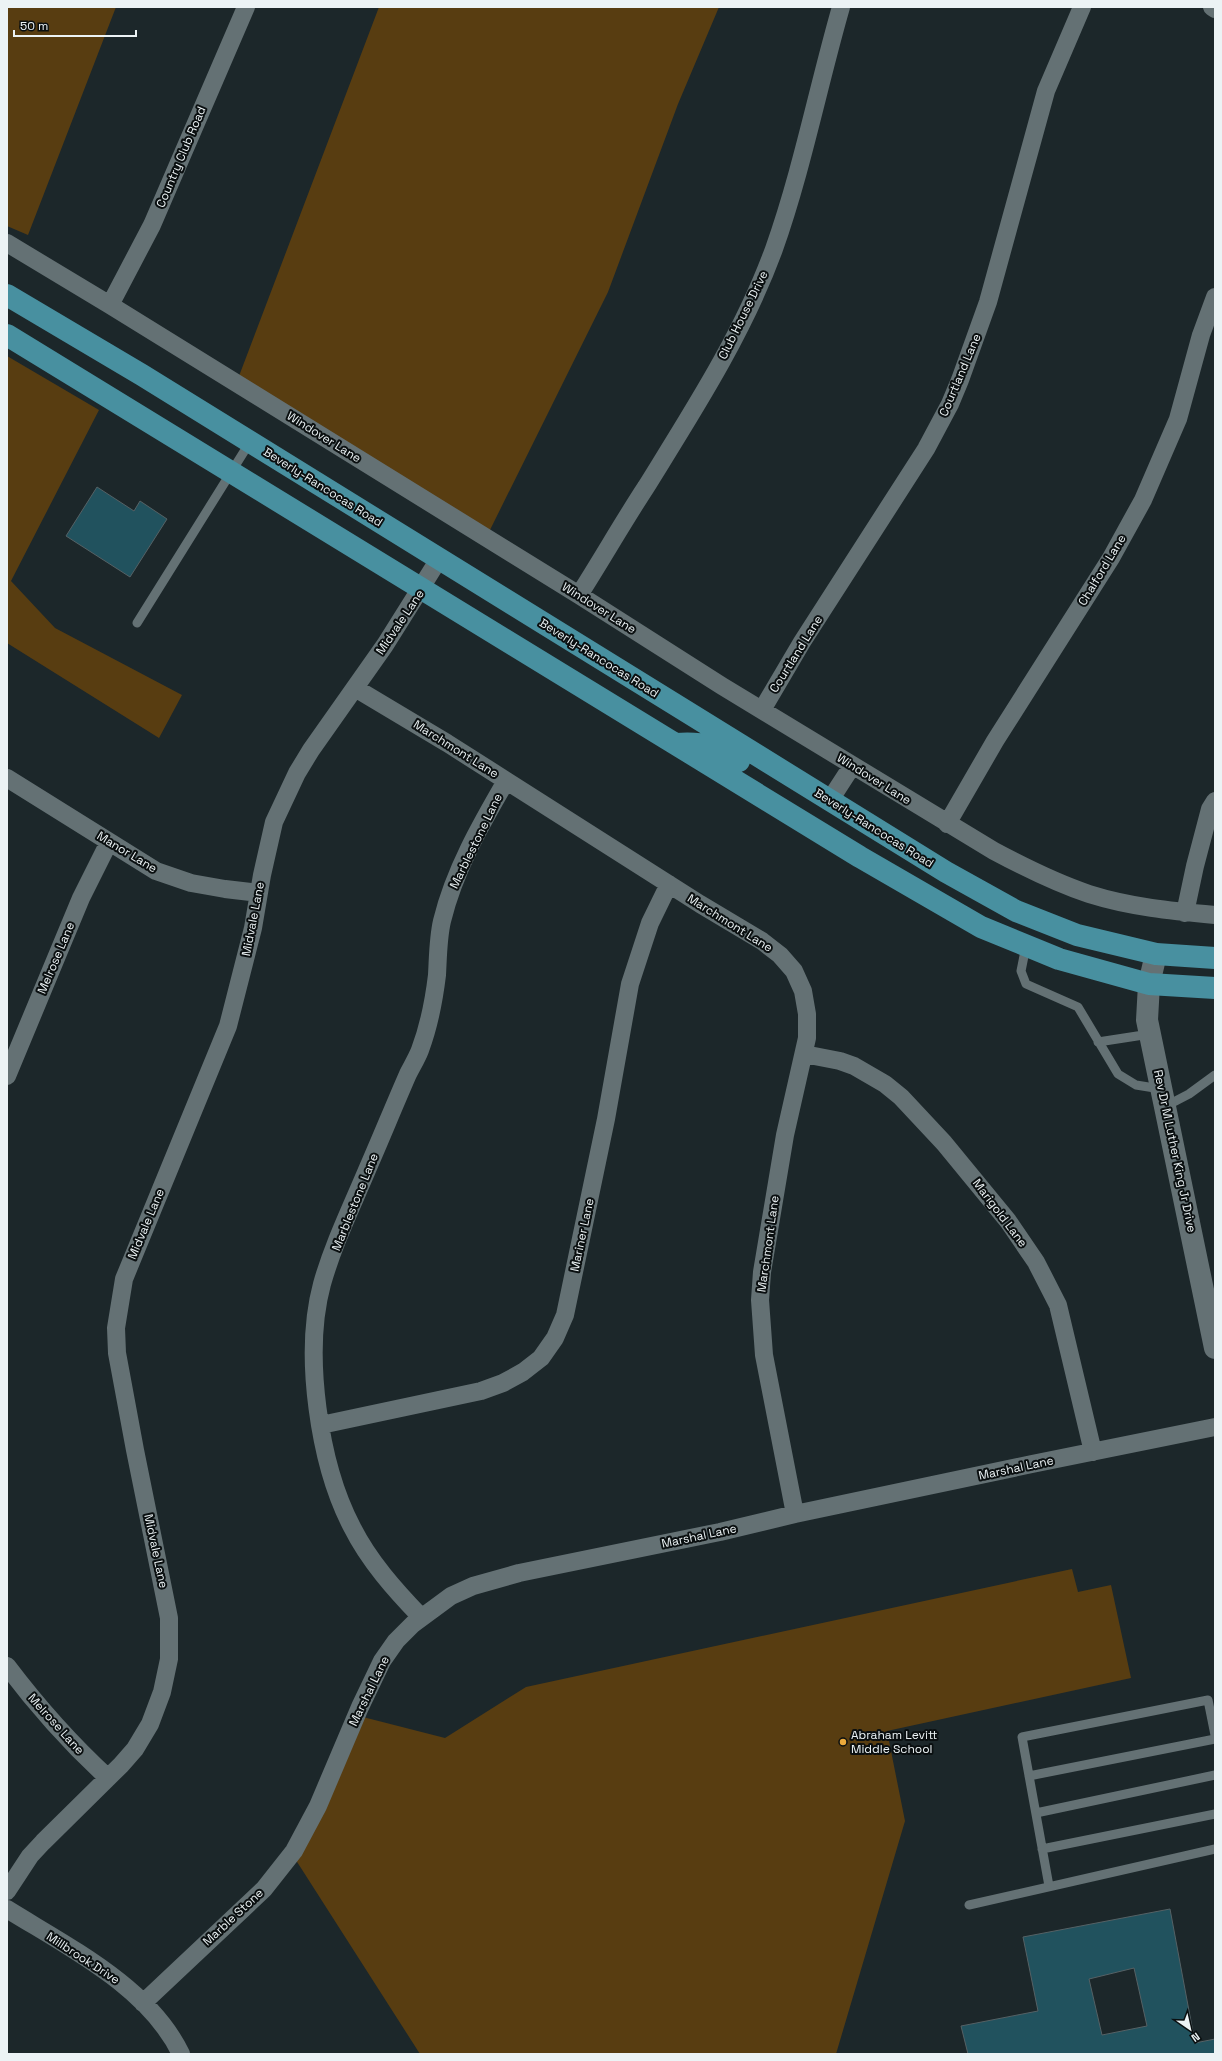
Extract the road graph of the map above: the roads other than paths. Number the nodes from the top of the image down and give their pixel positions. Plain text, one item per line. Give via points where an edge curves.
1 (246, 7) edge
2 (841, 7) edge
3 (1082, 7) edge
4 (1212, 7) edge
5 (1215, 9) edge
6 (7, 243) edge
7 (7, 295) edge
8 (1215, 297) edge
9 (110, 305) junction
10 (7, 335) edge
11 (250, 442) junction
12 (231, 472) junction
13 (439, 559) junction
14 (422, 589) junction
15 (579, 595) junction
16 (137, 623) dead end
17 (355, 688) junction
18 (762, 710) junction
19 (675, 744) junction
20 (852, 766) junction
21 (7, 778) edge
22 (506, 781) junction
23 (830, 800) junction
24 (1215, 800) edge
25 (947, 824) junction
26 (109, 842) junction
27 (669, 884) junction
28 (259, 893) junction
29 (1185, 913) junction
30 (1215, 916) edge
31 (1026, 946) junction
32 (1156, 954) junction
33 (1215, 958) edge
34 (1149, 984) junction
35 (1215, 988) edge
36 (1150, 1034) junction
37 (1098, 1042) junction
38 (804, 1054) junction
39 (1215, 1075) edge
40 (7, 1076) edge
41 (1164, 1097) junction
42 (1215, 1348) edge
43 (321, 1425) junction
44 (1215, 1427) edge
45 (1093, 1452) junction
46 (795, 1514) junction
47 (421, 1617) junction
48 (7, 1666) edge
49 (1215, 1735) edge
50 (1215, 1739) edge
51 (1029, 1776) junction
52 (1215, 1776) edge
53 (108, 1778) junction
54 (1036, 1813) junction
55 (1215, 1814) edge
56 (310, 1821) joint
57 (1042, 1849) junction
58 (1215, 1849) edge
59 (1049, 1886) junction
60 (7, 1891) edge
61 (968, 1905) dead end
62 (7, 1909) edge
63 (143, 2003) junction
64 (181, 2054) edge

1 - 9 street, Country Club Road via 152,225
2 - 15 street, Club House Drive via 792,193 763,275 710,383
3 - 18 street, Courtland Lane via 1046,91 988,302 960,380 926,448
4 - 5 street
6 - 9 street, Windover Lane
7 - 11 main road, Beverly-Rancocas Road
8 - 25 street, Chalford Lane via 1201,335 1178,419 1140,507 1111,558 995,741
9 - 15 street, Windover Lane
10 - 12 main road
11 - 12 lane
11 - 13 main road, Beverly-Rancocas Road
12 - 14 main road
12 - 16 lane
13 - 14 street, Midvale Lane
13 - 23 main road, Beverly-Rancocas Road
14 - 17 street, Midvale Lane
14 - 19 main road
15 - 18 street, Windover Lane
17 - 22 street, Marchmont Lane
17 - 28 street, Midvale Lane via 297,773 274,822
18 - 20 street, Windover Lane
19 - 23 main road via 698,742 718,748 795,795 812,801
19 - 31 main road via 967,919
20 - 23 street
20 - 25 street, Windover Lane
21 - 26 street, Manor Lane
22 - 27 street, Marchmont Lane
22 - 43 street, Marblestone Lane via 458,874 449,898 442,922 434,1000 420,1050 340,1230 322,1284 314,1338 316,1390
23 - 32 main road, Beverly-Rancocas Road via 946,872 1016,911 1077,935
24 - 29 street via 1210,808
25 - 29 street, Windover Lane via 1016,862 1089,894
26 - 28 street, Manor Lane via 138,861 174,878 225,890
26 - 40 street, Melrose Lane via 81,898
27 - 38 street, Marchmont Lane via 762,941 780,955 794,971 803,991 807,1014
27 - 43 street, Mariner Lane via 650,923 630,984 608,1112 576,1268 565,1315 555,1338 542,1358 503,1383 473,1393
28 - 53 street, Midvale Lane via 253,928 228,1026 133,1255 124,1278 119,1304 117,1352 134,1450 166,1596 169,1659 162,1692 150,1724 135,1749
29 - 30 street, Windover Lane
31 - 34 main road via 1059,959
31 - 37 lane via 1020,971 1026,984 1078,1007
32 - 33 main road, Beverly-Rancocas Road
32 - 34 street, Rev Dr M Luther King Jr Drive
34 - 35 main road
34 - 36 street, Rev Dr M Luther King Jr Drive
36 - 37 lane
36 - 41 street, Rev Dr M Luther King Jr Drive
37 - 41 lane via 1118,1074
38 - 45 street, Marigold Lane via 854,1066 901,1096 944,1142 1008,1221 1036,1262 1058,1305
38 - 46 street, Marchmont Lane via 785,1135 762,1272 760,1300 764,1355
39 - 41 lane via 1189,1094
41 - 42 street, Rev Dr M Luther King Jr Drive
43 - 47 street, Marblestone Lane via 335,1486 352,1529 376,1565
44 - 45 street, Marshal Lane
45 - 46 street, Marshal Lane
46 - 47 street, Marshal Lane via 495,1579 451,1596
47 - 56 street, Marshal Lane via 396,1641 382,1661
48 - 53 street, Melrose Lane via 32,1700 64,1736
49 - 51 lane via 1208,1700 1022,1737
50 - 51 lane
51 - 54 lane
52 - 54 lane
53 - 60 street, Midvale Lane via 30,1856
54 - 57 lane
55 - 57 lane
56 - 63 street, Marble Stone via 294,1851 264,1889
57 - 59 lane
58 - 59 lane
59 - 61 lane
62 - 63 street, Millbrook Drive via 102,1968
63 - 64 street, Millbrook Drive via 164,2027

